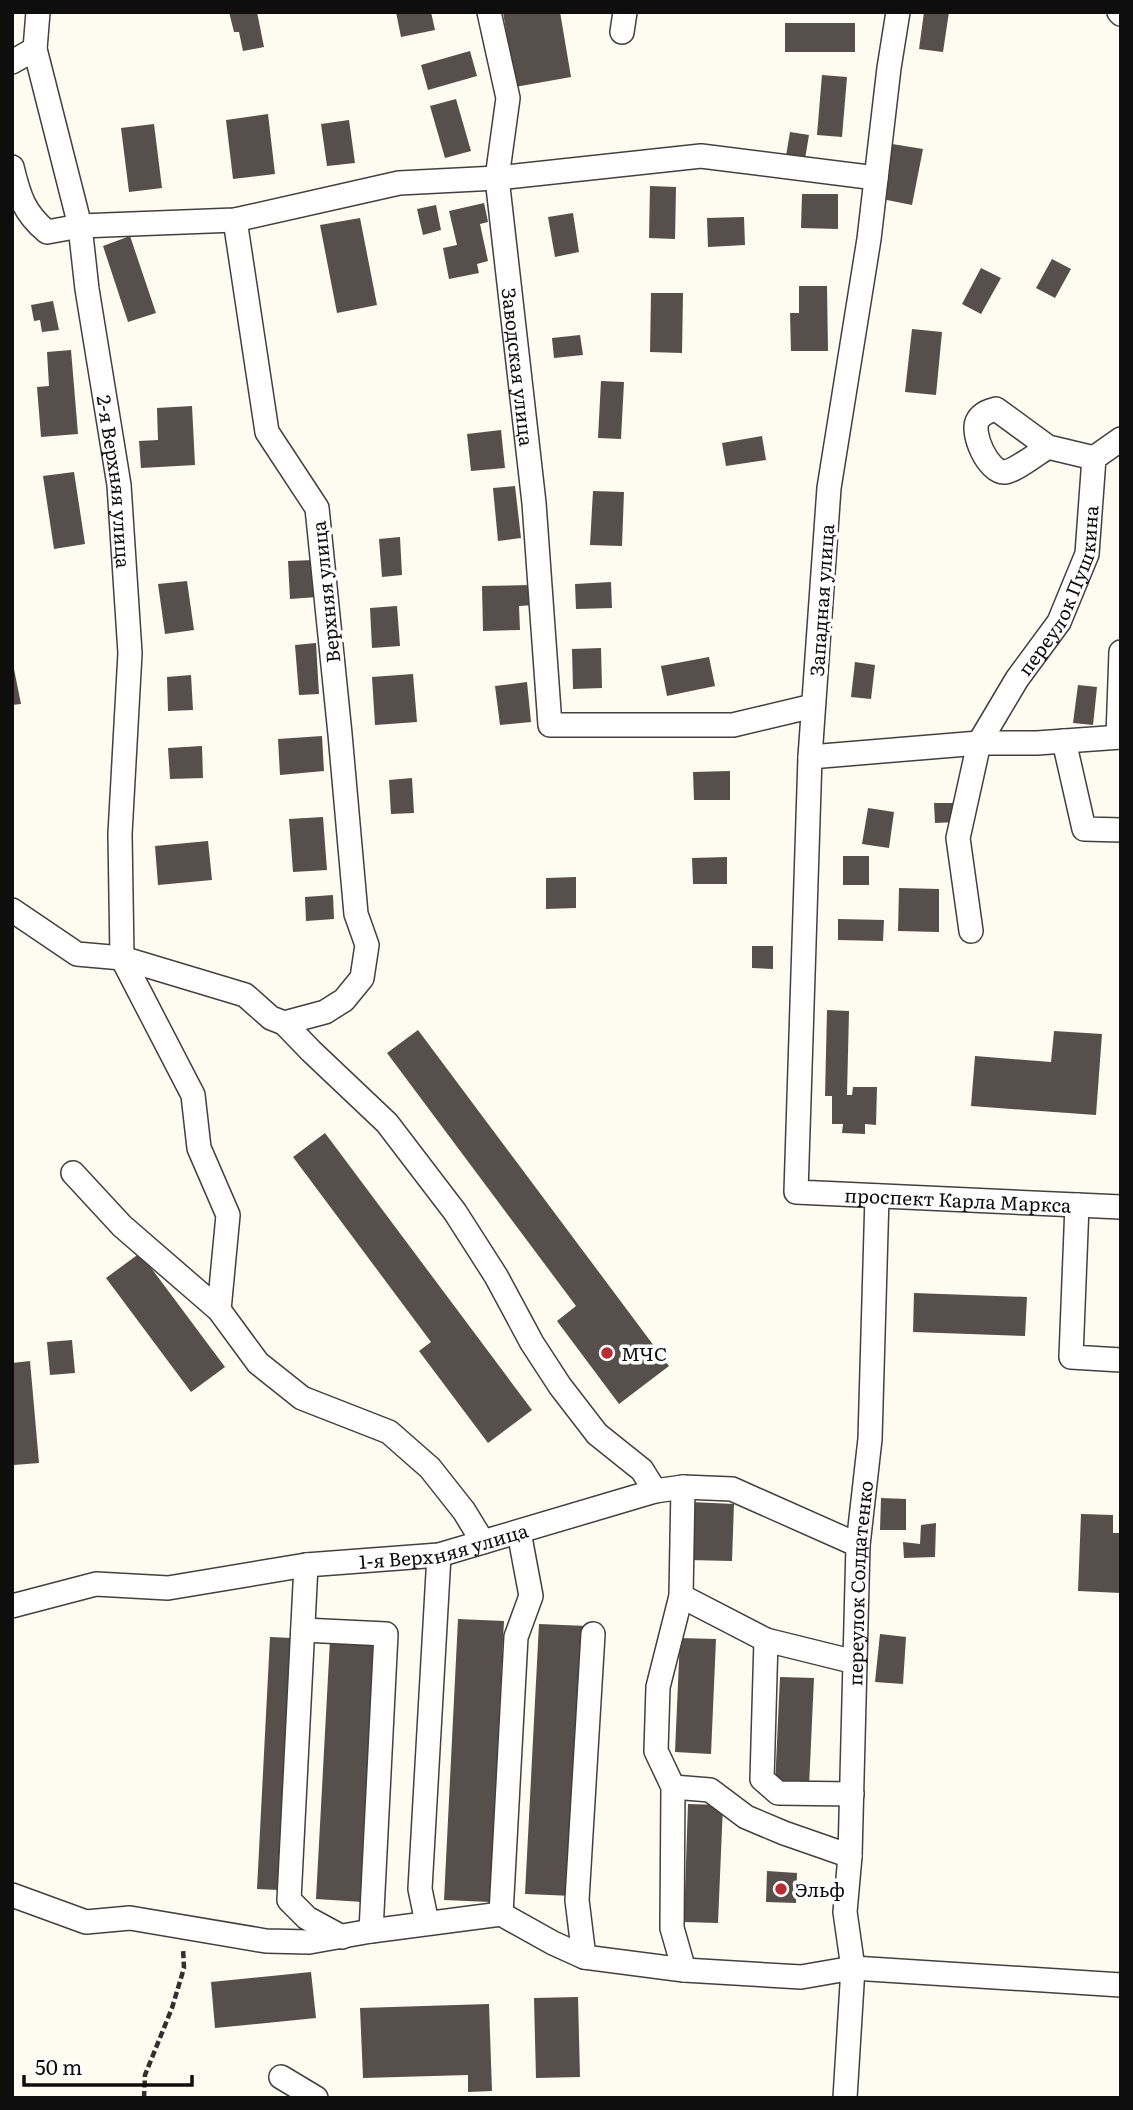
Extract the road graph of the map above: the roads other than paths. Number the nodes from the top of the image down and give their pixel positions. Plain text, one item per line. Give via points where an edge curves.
1 (38, 12) edge
2 (489, 12) edge
3 (898, 12) edge
4 (35, 49) junction
5 (12, 62) edge
6 (12, 167) edge
7 (497, 178) junction
8 (876, 178) junction
9 (235, 220) junction
10 (80, 226) junction
11 (1121, 439) edge
12 (1048, 447) dead end
13 (1094, 458) junction
14 (1121, 652) edge
15 (813, 706) junction
16 (1119, 737) edge
17 (1063, 741) junction
18 (979, 743) junction
19 (810, 757) junction
20 (1121, 830) edge
21 (12, 910) edge
22 (971, 932) dead end
23 (122, 958) junction
24 (284, 1023) junction
25 (73, 1173) dead end
26 (796, 1192) joint
27 (877, 1196) junction
28 (1077, 1205) junction
29 (1121, 1207) edge
30 (219, 1310) junction
31 (1121, 1360) edge
32 (683, 1487) junction
33 (655, 1491) junction
34 (519, 1531) junction
35 (482, 1542) junction
36 (858, 1545) junction
37 (439, 1555) junction
38 (306, 1565) junction
39 (681, 1597) junction
40 (12, 1606) edge
41 (303, 1630) junction
42 (593, 1634) dead end
43 (766, 1640) junction
44 (855, 1662) junction
45 (673, 1787) junction
46 (852, 1794) junction
47 (850, 1856) junction
48 (12, 1895) edge
49 (501, 1914) junction
50 (427, 1923) junction
51 (371, 1931) junction
52 (342, 1937) junction
53 (584, 1957) junction
54 (853, 1968) junction
55 (684, 1970) junction
56 (1121, 1985) edge
57 (281, 2077) dead end
58 (316, 2098) edge
59 (845, 2098) edge

1 - 4 street, 2-я Верхняя улица
2 - 7 street, Заводская улица via 508,99
3 - 8 street, Западная улица
4 - 5 street
4 - 10 street, 2-я Верхняя улица
6 - 10 street via 33,220 47,232
7 - 8 street via 701,156
7 - 9 street via 399,183
7 - 15 street, Заводская улица via 534,503 550,725 733,725
8 - 15 street, Западная улица via 829,488
9 - 10 street
9 - 24 street, Верхняя улица via 267,432 317,508 356,914 367,946 362,978 344,1000 325,1012
10 - 23 street, 2-я Верхняя улица via 119,485 130,653 120,834
11 - 13 street
12 - 13 street
13 - 18 street, переулок Пушкина via 1087,554 1059,622 1017,679
14 - 16 street
15 - 19 street, Западная улица
16 - 17 street
17 - 18 street
17 - 20 street via 1084,830
18 - 19 street
18 - 22 street, переулок Пушкина via 958,838
19 - 26 street, Западная улица
21 - 23 street via 77,954
23 - 24 street via 245,995 271,1018
23 - 30 street via 192,1095 199,1147 228,1214
24 - 33 street via 387,1123 455,1212 560,1386 597,1434 642,1470
25 - 30 street via 121,1226
26 - 27 street, проспект Карла Маркса
27 - 28 street, проспект Карла Маркса
27 - 36 street, переулок Солдатенко via 870,1438
28 - 29 street, проспект Карла Маркса
28 - 31 street via 1071,1357
30 - 35 street via 258,1363 302,1398 389,1432 420,1459 464,1511
32 - 33 street, 1-я Верхняя улица
32 - 36 street, 1-я Верхняя улица via 732,1489
32 - 39 street
33 - 34 street, 1-я Верхняя улица
34 - 35 street, 1-я Верхняя улица
34 - 49 street via 531,1596 516,1637
35 - 37 street, 1-я Верхняя улица
36 - 44 street, переулок Солдатенко
37 - 38 street, 1-я Верхняя улица
37 - 50 street via 420,1889
38 - 40 street, 1-я Верхняя улица via 168,1588 96,1584
38 - 41 street
39 - 43 street
39 - 45 street via 658,1687 656,1751
41 - 51 street via 386,1634
41 - 52 street via 289,1900 307,1918
42 - 53 street via 577,1900
43 - 44 street
43 - 46 street via 762,1779 778,1793
44 - 46 street, переулок Солдатенко
45 - 47 street via 710,1790 746,1817
45 - 55 street via 672,1928
46 - 47 street, переулок Солдатенко
47 - 54 street, переулок Солдатенко via 845,1912
48 - 52 street via 86,1922 130,1918 266,1941
49 - 50 street
49 - 53 street
50 - 51 street
51 - 52 street
53 - 55 street
54 - 55 street via 801,1977
54 - 56 street
54 - 59 street, переулок Солдатенко
57 - 58 street

